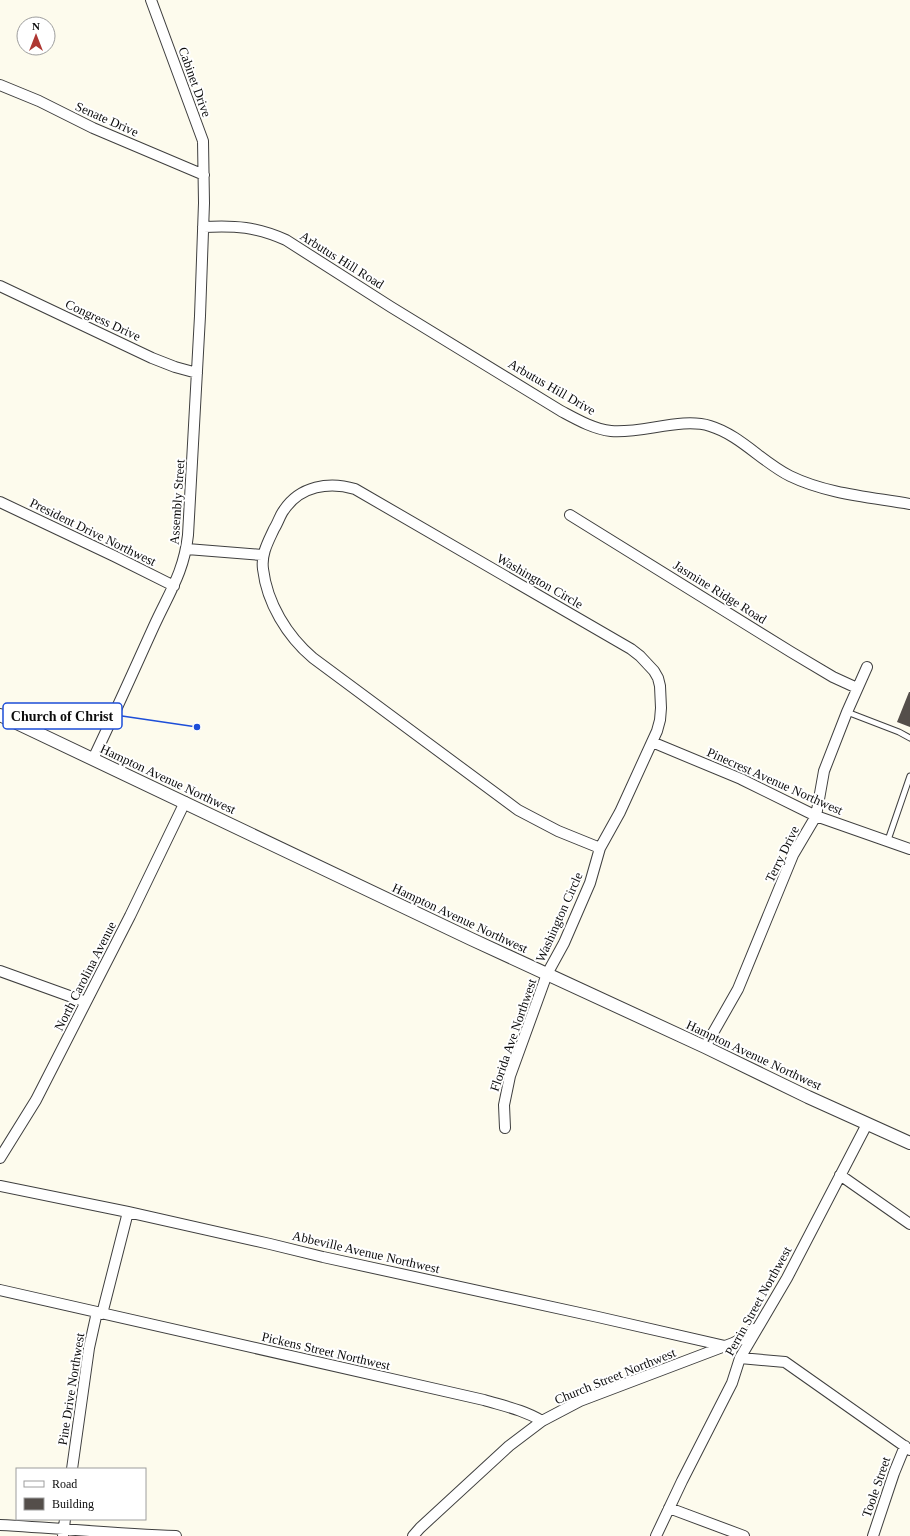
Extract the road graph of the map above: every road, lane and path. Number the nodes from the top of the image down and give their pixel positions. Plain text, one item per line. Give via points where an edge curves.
1 (151, 0) edge
2 (0, 85) edge
3 (204, 175) junction
4 (204, 227) junction
5 (0, 286) edge
6 (456, 346) joint
7 (197, 373) junction
8 (0, 502) edge
9 (910, 504) edge
10 (570, 515) dead end
11 (187, 549) junction
12 (262, 555) junction
13 (174, 586) junction
14 (868, 667) dead end
15 (857, 688) junction
16 (847, 712) junction
17 (0, 715) edge
18 (910, 738) edge
19 (652, 742) junction
20 (93, 759) junction
21 (910, 776) edge
22 (185, 802) junction
23 (816, 816) junction
24 (888, 840) junction
25 (600, 848) junction
26 (910, 849) edge
27 (0, 971) edge
28 (547, 974) junction
29 (86, 1002) junction
30 (705, 1047) junction
31 (867, 1124) junction
32 (505, 1128) dead end
33 (910, 1143) edge
34 (0, 1158) edge
35 (840, 1175) junction
36 (0, 1186) edge
37 (128, 1212) junction
38 (910, 1224) edge
39 (0, 1290) edge
40 (100, 1313) junction
41 (765, 1314) junction
42 (725, 1346) junction
43 (740, 1358) junction
44 (542, 1421) junction
45 (907, 1448) edge
46 (72, 1468) edge
47 (669, 1508) junction
48 (0, 1525) edge
49 (64, 1528) edge
50 (176, 1536) edge
51 (413, 1536) edge
52 (656, 1536) edge
53 (744, 1536) edge
54 (874, 1536) edge

1 - 3 street, Cabinet Drive via 204,141
2 - 3 street, Senate Drive via 39,101 92,128
3 - 4 street, Cabinet Drive
4 - 6 street, Arbutus Hill Road via 241,226 286,240
4 - 7 street, Assembly Street
5 - 7 street, Congress Drive via 152,358
6 - 9 street, Arbutus Hill Drive via 561,411 588,424 610,431 693,424 710,426 730,435 764,460 804,482 821,488
7 - 11 street, Assembly Street
8 - 13 street, President Drive Northwest
10 - 15 street, Jasmine Ridge Road via 791,652
11 - 12 street
11 - 13 street, Assembly Street
12 - 19 street, Washington Circle via 284,510 300,494 325,485 355,489 640,656 654,671 660,686 662,708
12 - 25 street via 265,582 274,607 293,638 313,658 518,810 558,831
13 - 20 street, Assembly Street
14 - 15 street, Terry Drive
15 - 16 street, Terry Drive
16 - 18 lane
16 - 23 street, Terry Drive via 824,771
17 - 20 street, Hampton Avenue Northwest
19 - 23 street, Pinecrest Avenue Northwest via 741,779
19 - 25 street, Washington Circle via 620,812
20 - 22 street, Hampton Avenue Northwest
21 - 24 lane
22 - 28 street, Hampton Avenue Northwest
22 - 29 street, North Carolina Avenue
23 - 24 street, Pinecrest Avenue Northwest
23 - 30 street, Terry Drive via 793,855 738,989
24 - 26 street, Pinecrest Avenue Northwest
25 - 28 street, Washington Circle via 590,883 564,943
27 - 29 street
28 - 30 street, Hampton Avenue Northwest
28 - 32 street, Florida Ave Northwest via 510,1076 504,1105
29 - 34 street, North Carolina Avenue via 36,1100
30 - 31 street, Hampton Avenue Northwest
31 - 33 street, Hampton Avenue Northwest
31 - 35 street, Perrin Street Northwest
35 - 38 street
35 - 41 street, Perrin Street Northwest via 787,1278
36 - 37 street, Abbeville Avenue Northwest
37 - 40 street, Pine Drive Northwest
37 - 42 street, Abbeville Avenue Northwest
39 - 40 street, Pickens Street Northwest
40 - 44 street, Pickens Street Northwest via 484,1400 531,1414
40 - 46 street, Pine Drive Northwest via 89,1348
41 - 42 street, Church Street Northwest via 752,1331
41 - 43 street, Perrin Street Northwest
42 - 44 street, Church Street Northwest via 580,1401
43 - 45 street via 785,1362
43 - 47 street, Perrin Street Northwest via 732,1383
44 - 51 street, Church Street Northwest via 509,1446
45 - 54 street, Toole Street via 894,1473
47 - 52 street, Perrin Street Northwest
47 - 53 street
48 - 49 street
49 - 50 street

